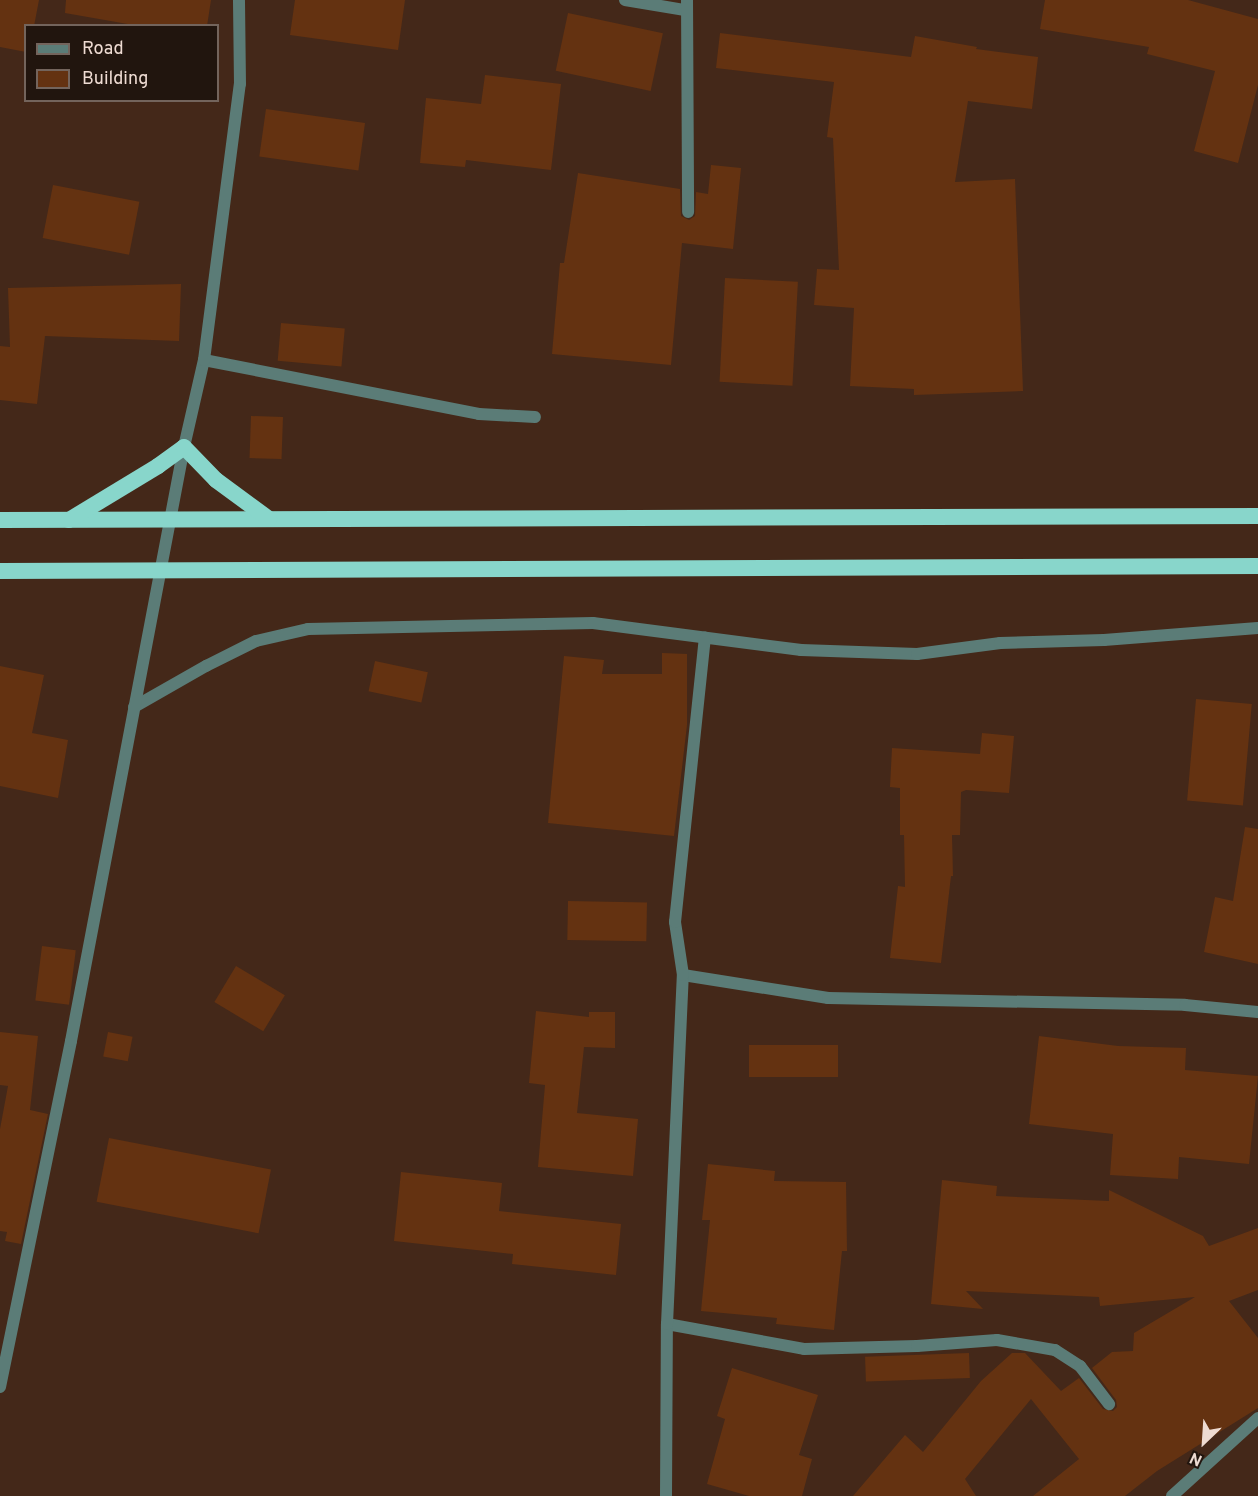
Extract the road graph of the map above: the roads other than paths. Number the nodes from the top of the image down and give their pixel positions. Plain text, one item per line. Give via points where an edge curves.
1 (239, 0) edge
2 (625, 0) edge
3 (686, 5) edge
4 (688, 212) dead end
5 (204, 360) junction
6 (535, 417) dead end
7 (184, 447) junction
8 (1258, 516) edge
9 (269, 519) junction
10 (0, 520) edge
11 (68, 520) junction
12 (171, 520) junction
13 (1258, 566) edge
14 (161, 570) junction
15 (0, 571) edge
16 (1258, 628) edge
17 (705, 638) junction
18 (134, 707) junction
19 (683, 975) junction
20 (1258, 1012) edge
21 (667, 1324) junction
22 (1, 1379) edge
23 (1109, 1404) dead end
24 (1258, 1418) edge
25 (666, 1496) edge
26 (1172, 1496) edge

1 - 5 street via 240,84
2 - 3 street
3 - 4 street
5 - 6 street via 479,414
5 - 7 street
7 - 9 highway via 216,480
7 - 11 highway
7 - 12 street
8 - 9 highway
9 - 12 highway
10 - 11 highway
11 - 12 highway
12 - 14 street
13 - 14 highway
14 - 15 highway
14 - 18 street
16 - 17 street via 1000,644 917,654 842,653
17 - 18 street via 593,623 308,629 256,641
17 - 19 street via 675,922
18 - 22 street
19 - 20 street via 828,998 1185,1005
19 - 21 street
21 - 23 street via 804,1349 997,1340 1055,1350 1080,1366
21 - 25 street
24 - 26 street

